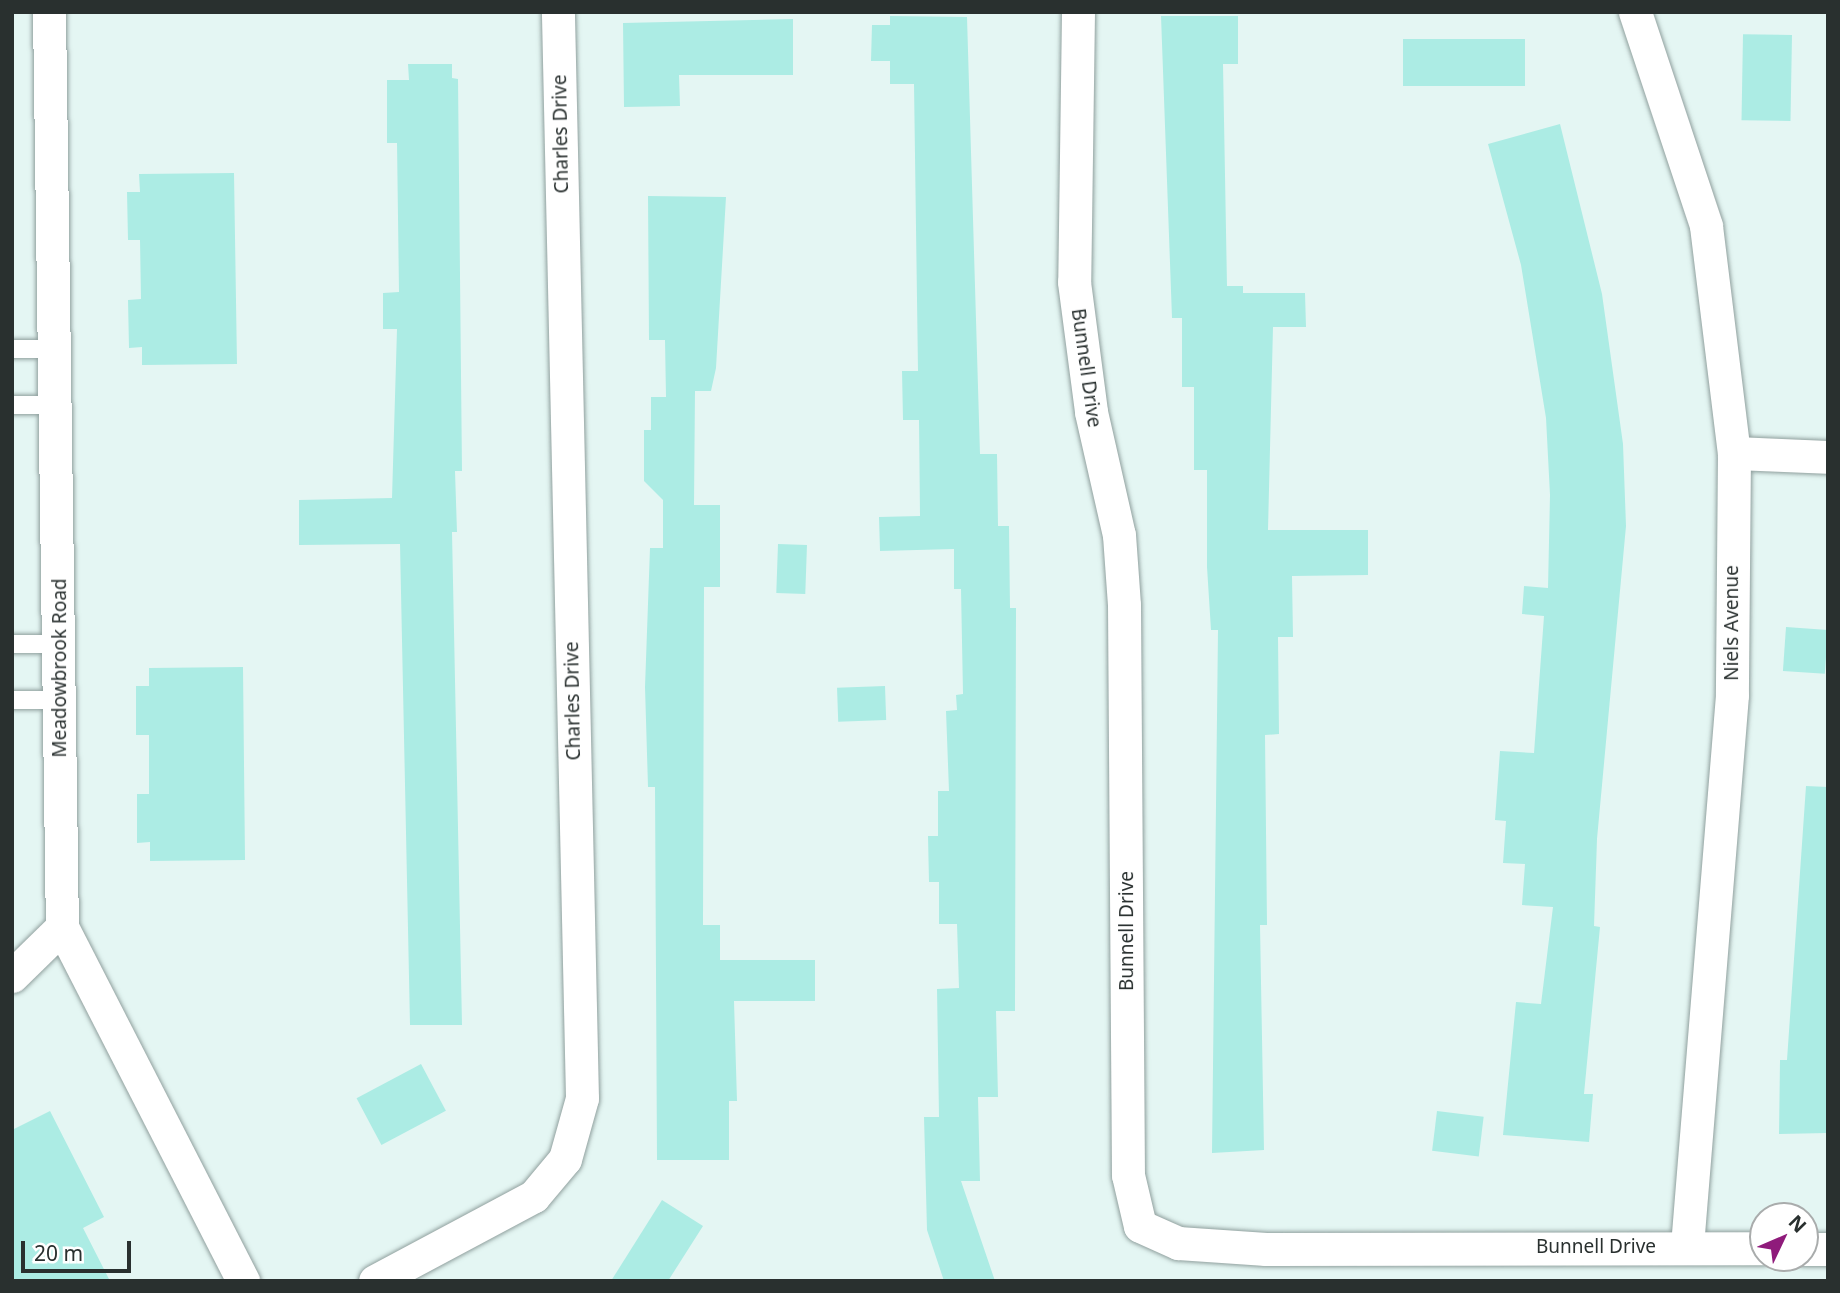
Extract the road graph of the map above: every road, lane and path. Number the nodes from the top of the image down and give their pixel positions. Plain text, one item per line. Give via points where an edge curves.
1 (49, 12) edge
2 (558, 12) edge
3 (1078, 12) edge
4 (1635, 12) edge
5 (12, 349) edge
6 (55, 349) junction
7 (12, 405) edge
8 (56, 405) junction
9 (1734, 453) junction
10 (1828, 457) edge
11 (61, 643) junction
12 (12, 644) edge
13 (60, 699) junction
14 (12, 700) edge
15 (62, 927) junction
16 (12, 976) edge
17 (1687, 1246) junction
18 (1749, 1248) edge
19 (243, 1281) edge
20 (375, 1281) edge

1 - 6 street, Meadowbrook Road
2 - 20 street, Charles Drive via 582,1098 565,1159 534,1196
3 - 17 street, Bunnell Drive via 1074,282 1123,591 1128,1175 1139,1226 1178,1243 1266,1249
4 - 9 street, Niels Avenue via 1706,226
5 - 6 lane
6 - 8 street, Meadowbrook Road
7 - 8 lane
8 - 11 street, Meadowbrook Road
9 - 10 street
9 - 17 street, Niels Avenue via 1732,695
11 - 12 lane
11 - 13 street, Meadowbrook Road
13 - 14 lane
13 - 15 street, Meadowbrook Road
15 - 16 street
15 - 19 street, Meadowbrook Road
17 - 18 street, Bunnell Drive

